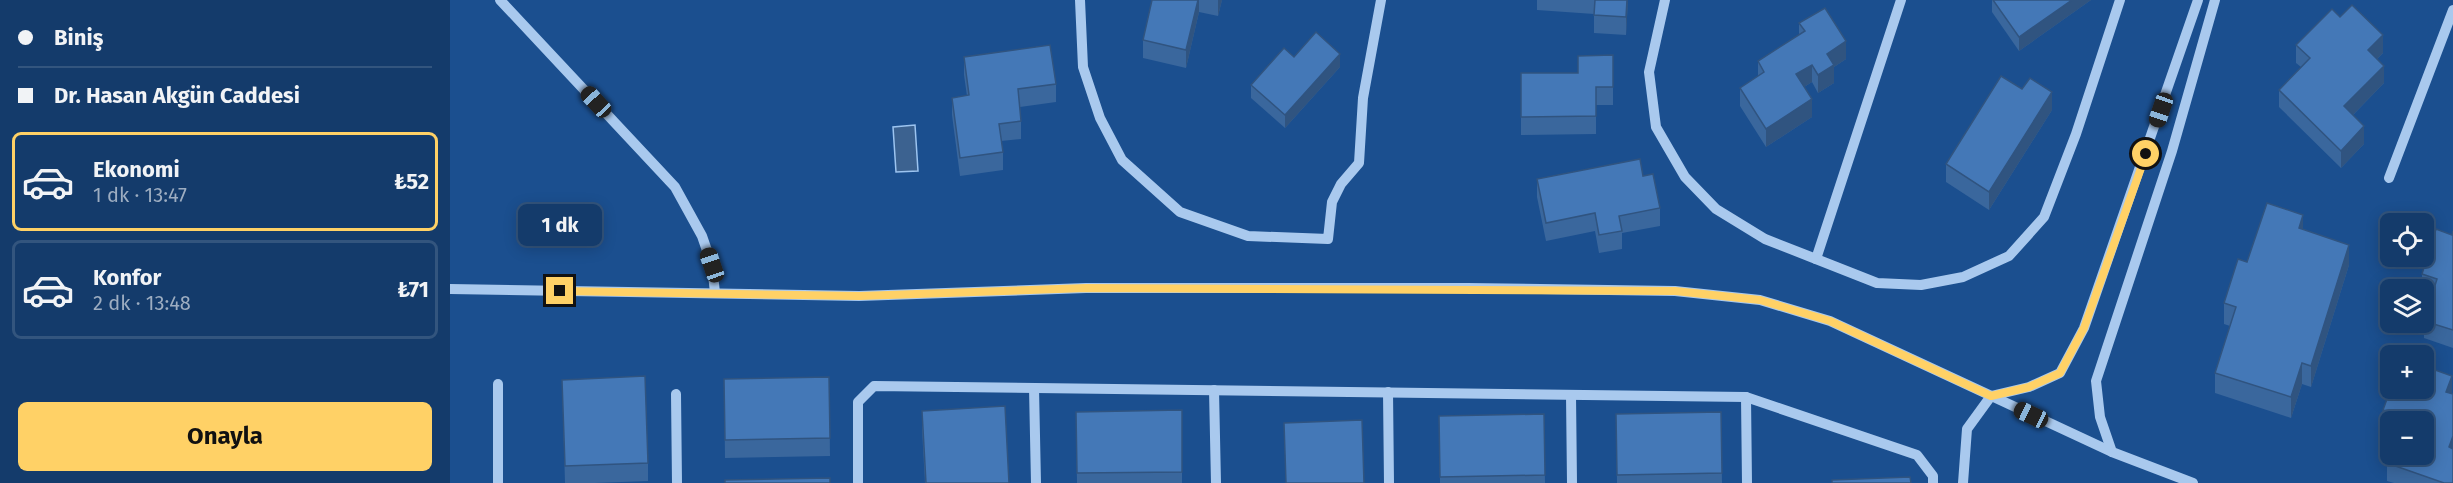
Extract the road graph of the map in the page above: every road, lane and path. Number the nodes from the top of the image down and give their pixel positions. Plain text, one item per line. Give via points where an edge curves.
1 (500, 0) edge
2 (1080, 0) edge
3 (1381, 0) edge
4 (1665, 0) edge
5 (1901, 0) edge
6 (2120, 0) edge
7 (2198, 0) edge
8 (2216, 0) edge
9 (2453, 10) edge
10 (2389, 178) dead end
11 (1816, 259) junction
12 (450, 289) edge
13 (715, 293) junction
14 (498, 384) dead end
15 (1035, 388) junction
16 (1215, 390) junction
17 (1388, 392) junction
18 (676, 394) dead end
19 (1571, 395) junction
20 (1991, 396) junction
21 (1746, 397) junction
22 (2112, 452) junction
23 (498, 483) edge
24 (677, 483) edge
25 (858, 483) edge
26 (1036, 483) edge
27 (1216, 483) edge
28 (1389, 483) edge
29 (1572, 483) edge
30 (1747, 483) edge
31 (1933, 483) edge
32 (1963, 483) edge
33 (2193, 483) edge

1 - 13 street via 675,187 702,236 712,265
2 - 3 street via 1083,67 1100,118 1122,160 1180,212 1248,236 1328,239 1332,202 1359,163 1363,98
4 - 11 street via 1648,72 1656,126 1685,177 1716,209 1765,239
5 - 11 street
6 - 11 street via 2044,217 2009,256 1963,278 1921,285 1877,283
7 - 20 street via 2084,328 2060,373 2029,387
8 - 22 street via 2172,151 2096,381 2100,417
9 - 10 street
12 - 13 street
13 - 20 street via 859,296 1086,288 1675,291 1760,300 1830,321
14 - 23 street
15 - 16 street
15 - 25 street via 874,386 858,402
15 - 26 street
16 - 17 street
16 - 27 street
17 - 19 street
17 - 28 street
18 - 24 street
19 - 21 street
19 - 29 street
20 - 22 street
20 - 32 street via 1967,429
21 - 30 street
21 - 31 street via 1917,455 1933,476
22 - 33 street

